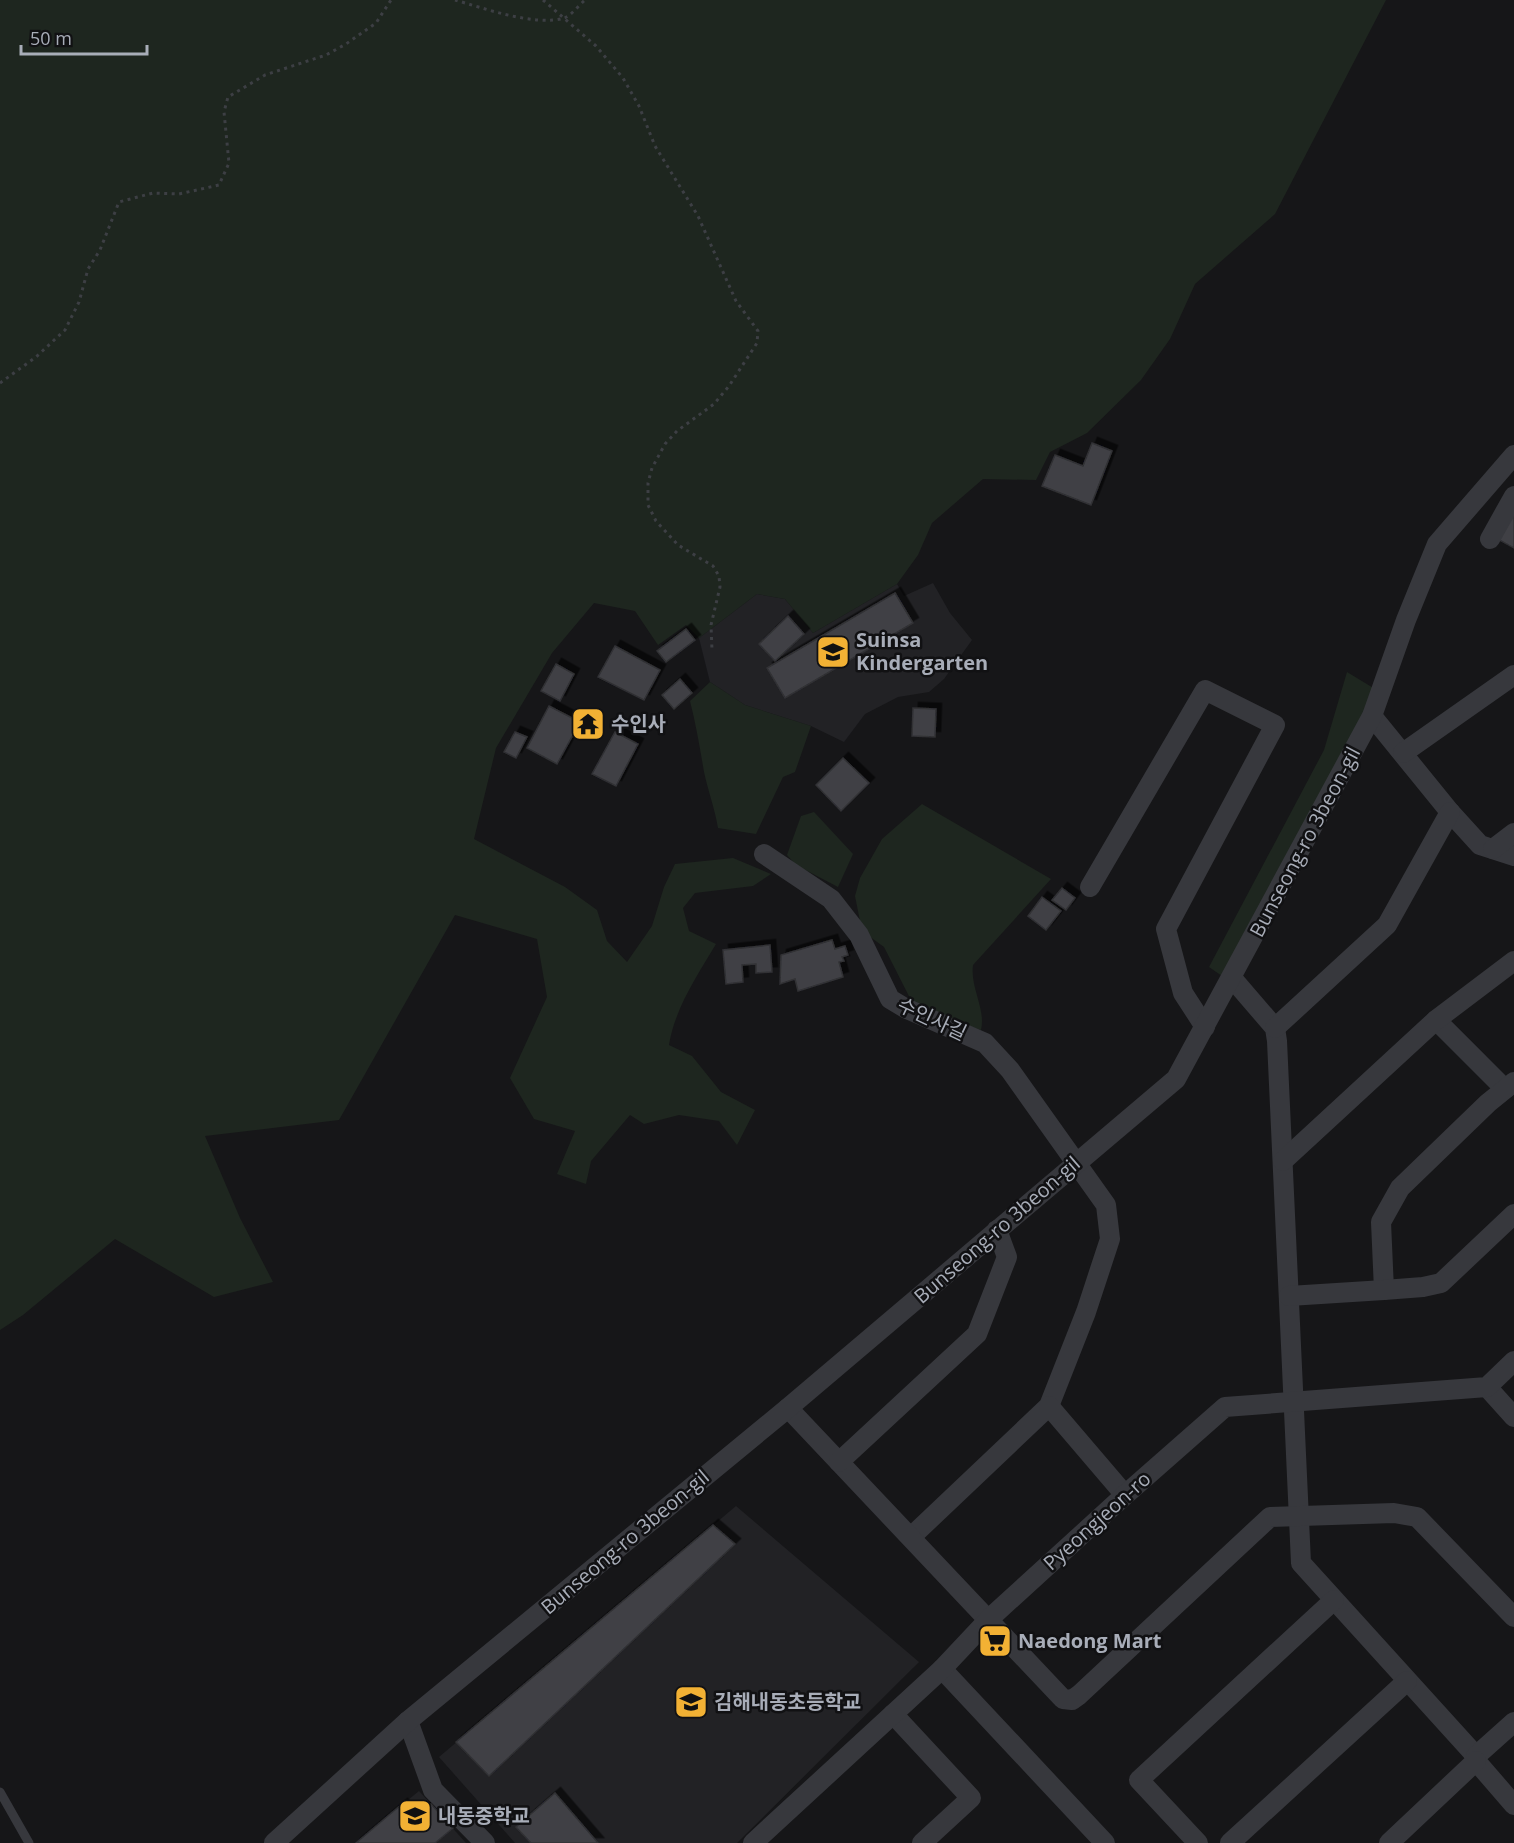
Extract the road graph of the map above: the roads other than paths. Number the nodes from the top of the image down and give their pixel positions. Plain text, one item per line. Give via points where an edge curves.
1 (1514, 455) edge
2 (1514, 495) edge
3 (1490, 539) dead end
4 (1513, 678) edge
5 (1372, 716) junction
6 (1403, 753) junction
7 (1450, 812) junction
8 (1514, 833) edge
9 (1493, 849) junction
10 (764, 854) dead end
11 (1514, 856) edge
12 (1090, 887) dead end
13 (1514, 961) edge
14 (1232, 978) junction
15 (1436, 1020) junction
16 (1205, 1027) junction
17 (1275, 1028) junction
18 (1509, 1086) edge
19 (1283, 1161) junction
20 (1075, 1163) junction
21 (1514, 1214) edge
22 (997, 1230) junction
23 (1384, 1290) junction
24 (1289, 1296) junction
25 (1514, 1361) edge
26 (1487, 1387) junction
27 (1293, 1401) junction
28 (1049, 1407) junction
29 (788, 1408) junction
30 (1514, 1417) edge
31 (839, 1462) junction
32 (1125, 1495) junction
33 (1299, 1517) junction
34 (911, 1537) junction
35 (1334, 1600) junction
36 (1514, 1617) edge
37 (989, 1619) junction
38 (942, 1669) junction
39 (1407, 1681) junction
40 (893, 1714) junction
41 (408, 1721) junction
42 (1514, 1722) edge
43 (1476, 1759) junction
44 (0, 1792) edge
45 (1514, 1805) edge
46 (29, 1843) edge
47 (274, 1843) edge
48 (485, 1843) edge
49 (753, 1843) edge
50 (922, 1843) edge
51 (1105, 1843) edge
52 (1198, 1843) edge
53 (1230, 1843) edge
54 (1389, 1843) edge

1 - 5 street, Bunseong-ro 3beon-gil via 1437,544
2 - 3 street
4 - 6 street
5 - 6 street
5 - 14 street, Bunseong-ro 3beon-gil
6 - 7 street
7 - 9 street via 1480,845
7 - 17 street via 1387,926
8 - 9 street
9 - 11 street
10 - 20 street, 수인사길 via 831,899 860,935 890,999 985,1043 1010,1070
12 - 16 street via 1205,690 1275,725 1166,929 1183,993
13 - 15 street
14 - 16 street, Bunseong-ro 3beon-gil
14 - 17 street
15 - 18 street
15 - 19 street
16 - 20 street, Bunseong-ro 3beon-gil via 1176,1079
17 - 19 street
18 - 23 street via 1400,1188 1385,1211 1381,1222
19 - 24 street
20 - 22 street, Bunseong-ro 3beon-gil
20 - 28 street, 수인사길 via 1106,1205 1110,1239
21 - 23 street via 1441,1283
22 - 29 street, Bunseong-ro 3beon-gil
22 - 31 street via 1007,1257 977,1334
23 - 24 street
24 - 27 street
25 - 26 street
26 - 27 street, Pyeongjeon-ro
26 - 30 street
27 - 32 street, Pyeongjeon-ro via 1225,1407
27 - 33 street
28 - 32 street
28 - 34 street
29 - 31 street
29 - 41 street, Bunseong-ro 3beon-gil
31 - 34 street
32 - 37 street, Pyeongjeon-ro
33 - 35 street via 1301,1563
33 - 36 street via 1394,1513 1417,1517
33 - 37 street via 1270,1517 1072,1700 1063,1699
34 - 37 street
35 - 39 street
35 - 52 street via 1139,1780
37 - 38 street, Pyeongjeon-ro
38 - 40 street, Pyeongjeon-ro
38 - 51 street
39 - 43 street
39 - 53 street
40 - 49 street, Pyeongjeon-ro
40 - 50 street via 971,1798
41 - 47 street, Bunseong-ro 3beon-gil
41 - 48 street via 433,1790
42 - 43 street
43 - 45 street
43 - 54 street
44 - 46 lane

